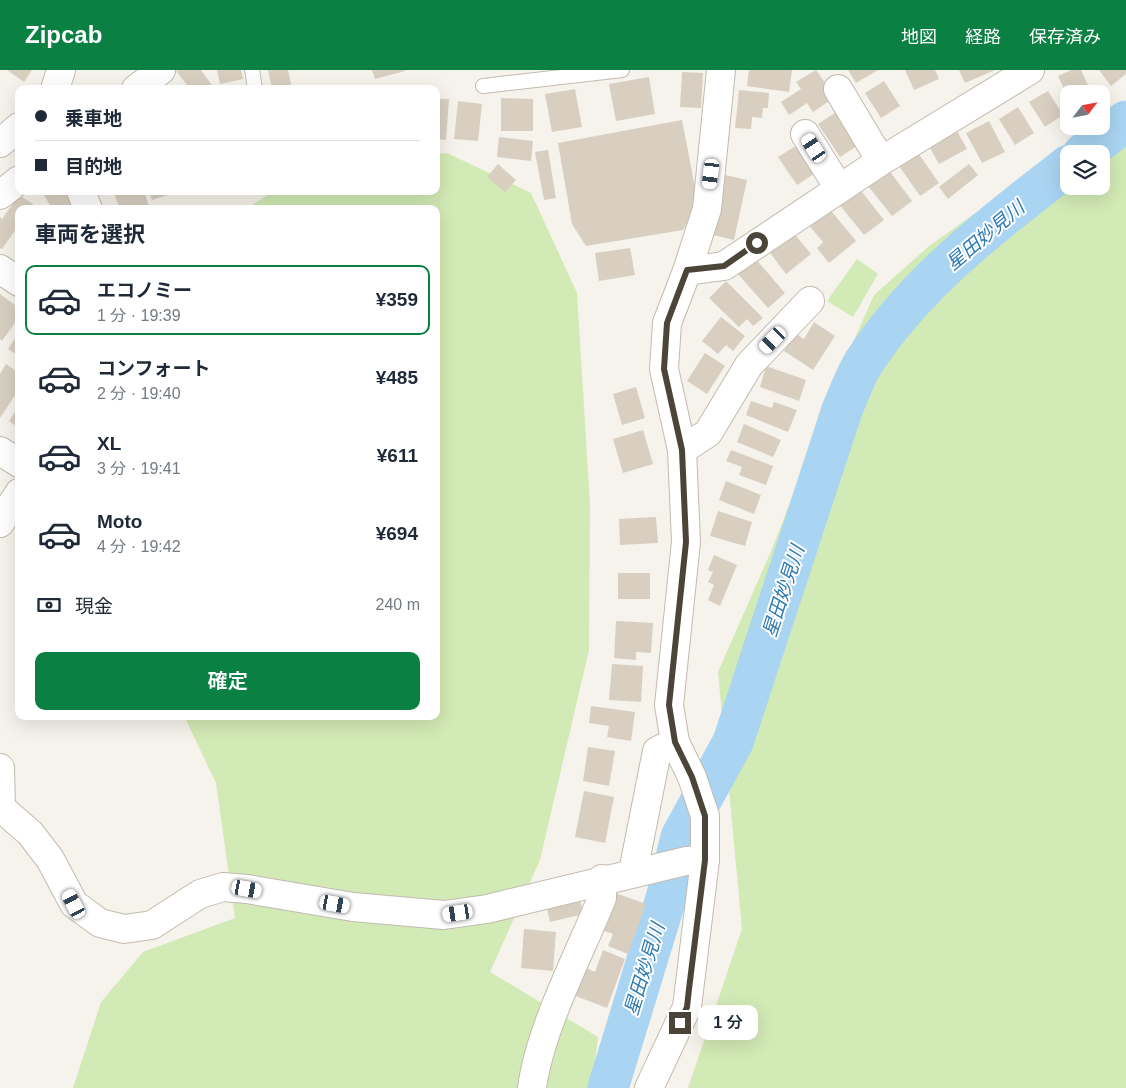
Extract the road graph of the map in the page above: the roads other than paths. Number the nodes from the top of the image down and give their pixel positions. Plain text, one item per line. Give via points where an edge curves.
1 (61, 70) edge
2 (161, 70) edge
3 (252, 70) edge
4 (622, 70) edge
5 (721, 70) edge
6 (1030, 70) edge
7 (524, 76) edge
8 (57, 85) edge
9 (141, 85) edge
10 (255, 85) edge
11 (483, 86) dead end
12 (838, 89) dead end
13 (15, 130) edge
14 (805, 134) dead end
15 (0, 144) edge
16 (881, 161) junction
17 (15, 183) edge
18 (840, 188) junction
19 (0, 195) edge
20 (0, 270) edge
21 (687, 270) junction
22 (15, 279) edge
23 (810, 301) dead end
24 (682, 450) junction
25 (0, 451) edge
26 (15, 460) edge
27 (15, 499) edge
28 (0, 523) edge
29 (675, 742) junction
30 (0, 768) edge
31 (1, 807) edge
32 (696, 861) junction
33 (644, 870) junction
34 (602, 879) junction
35 (532, 1088) edge
36 (649, 1088) edge

1 - 8 street
2 - 9 street
3 - 10 lane
4 - 7 lane
5 - 21 street via 707,209
6 - 16 street
7 - 11 lane
12 - 16 street
13 - 15 street
14 - 18 street
16 - 18 street
17 - 19 street
18 - 21 street via 724,266
20 - 22 street
21 - 24 street via 667,323 664,369
23 - 24 street via 749,365 708,433
24 - 29 street via 686,542 669,705
25 - 26 street
27 - 28 street
29 - 32 street via 692,777 705,816
29 - 33 street via 658,751
30 - 31 street
31 - 34 street via 30,833 50,859 74,904 100,923 124,930 152,925 200,894 223,887 352,907 444,915 487,909
32 - 33 street
32 - 36 street via 687,1007
33 - 34 street
34 - 35 street via 602,898 553,1015

